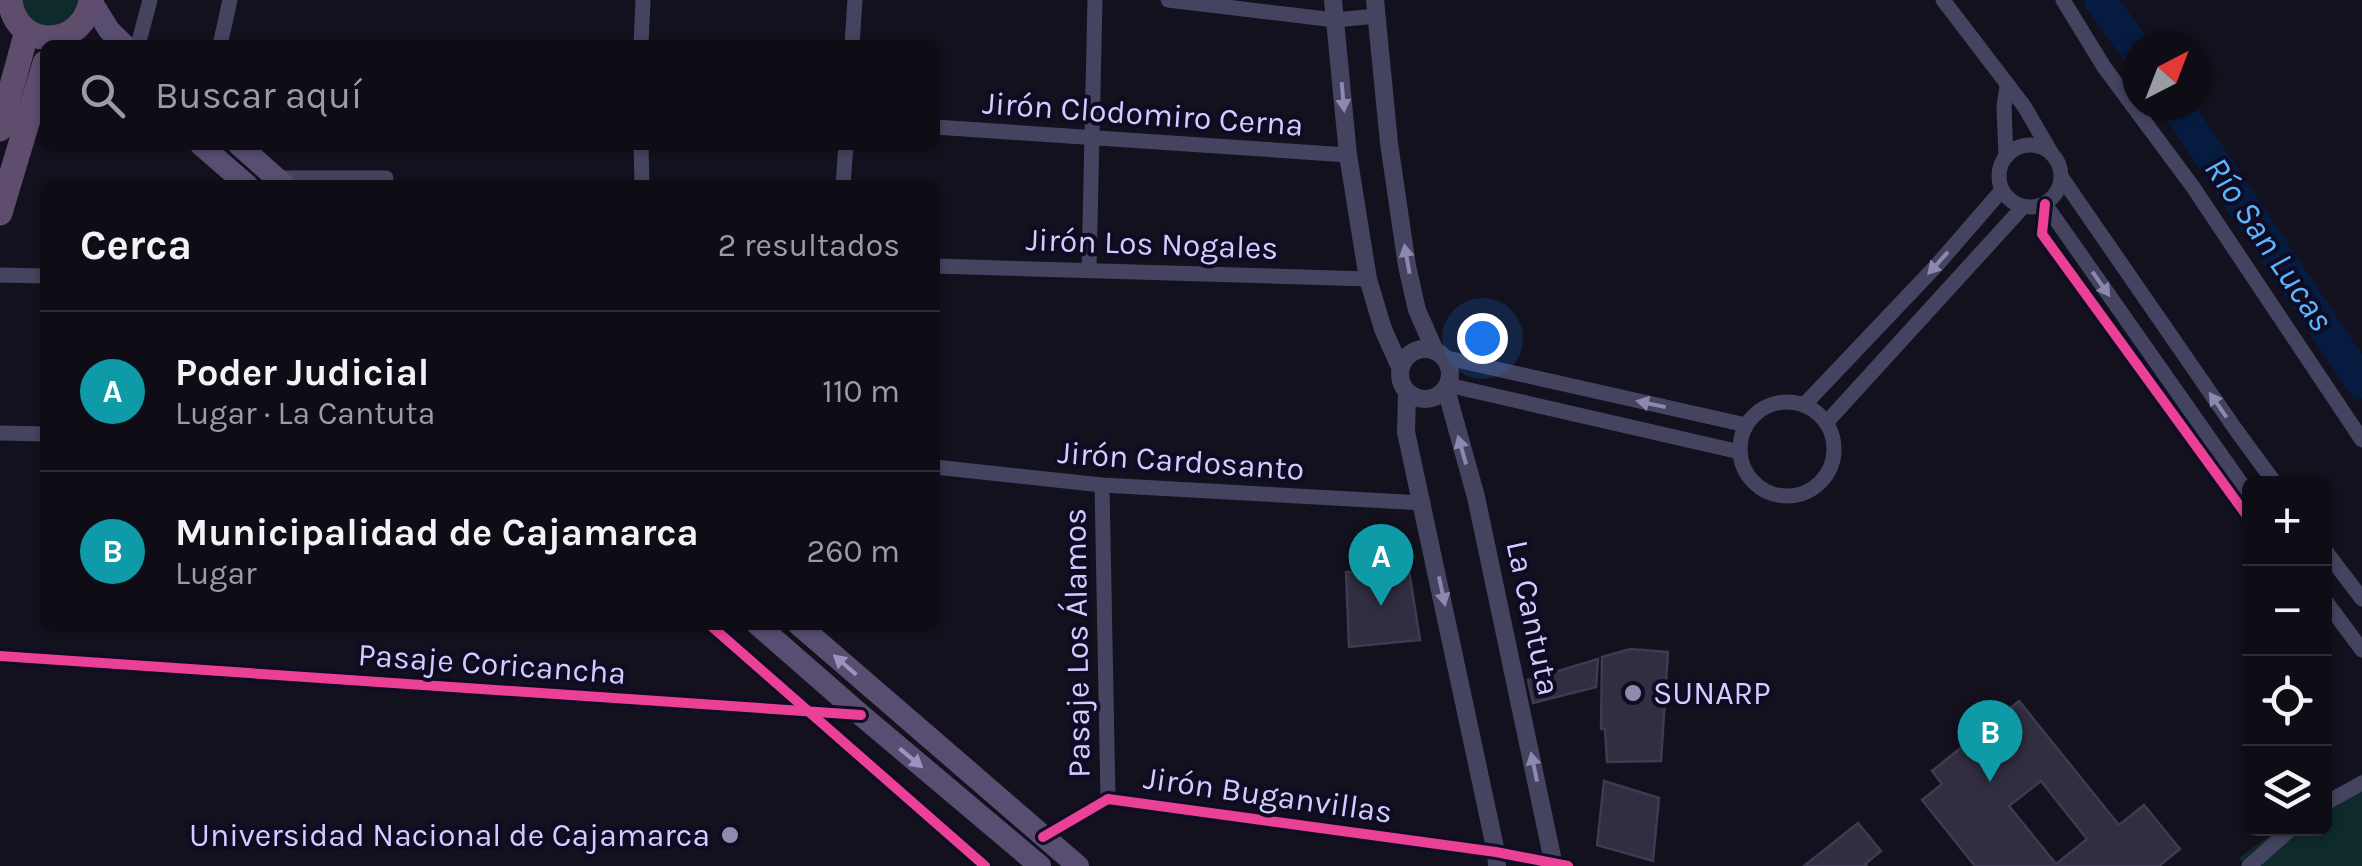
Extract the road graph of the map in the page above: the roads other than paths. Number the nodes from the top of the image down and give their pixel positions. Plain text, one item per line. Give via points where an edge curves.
1 (91, 0) edge
2 (150, 0) edge
3 (230, 0) edge
4 (643, 0) edge
5 (855, 0) edge
6 (1095, 0) edge
7 (1168, 0) edge
8 (1333, 0) edge
9 (1943, 0) edge
10 (2063, 0) edge
11 (8, 3) edge
12 (1376, 8) edge
13 (1336, 20) junction
14 (46, 40) edge
15 (57, 40) edge
16 (119, 40) edge
17 (139, 40) edge
18 (221, 40) edge
19 (642, 40) edge
20 (852, 40) edge
21 (40, 60) edge
22 (40, 77) edge
23 (2007, 86) junction
24 (940, 127) edge
25 (0, 129) edge
26 (1093, 138) junction
27 (207, 150) edge
28 (245, 150) edge
29 (640, 150) edge
30 (846, 150) edge
31 (2052, 154) junction
32 (1348, 155) junction
33 (2006, 157) junction
34 (386, 178) dead end
35 (2062, 178) junction
36 (242, 180) edge
37 (278, 180) edge
38 (333, 180) edge
39 (642, 180) edge
40 (843, 180) edge
41 (2002, 190) junction
42 (2045, 204) junction
43 (2023, 206) junction
44 (0, 214) edge
45 (940, 266) edge
46 (1088, 270) junction
47 (0, 275) edge
48 (40, 276) edge
49 (1368, 279) junction
50 (1439, 354) junction
51 (1400, 367) junction
52 (1447, 387) junction
53 (1407, 393) junction
54 (1804, 405) junction
55 (1826, 423) junction
56 (1746, 425) junction
57 (0, 434) edge
58 (40, 434) edge
59 (2362, 440) edge
60 (1740, 452) junction
61 (940, 469) edge
62 (2269, 476) edge
63 (2242, 485) edge
64 (1102, 486) junction
65 (1423, 503) junction
66 (2332, 560) edge
67 (2362, 600) edge
68 (2332, 610) edge
69 (764, 630) edge
70 (804, 630) edge
71 (2362, 650) edge
72 (0, 656) edge
73 (860, 715) junction
74 (2362, 784) edge
75 (1108, 798) junction
76 (2332, 800) edge
77 (1043, 836) junction
78 (2283, 836) edge
79 (1497, 859) edge
80 (1558, 865) edge
81 (1040, 866) edge
82 (1078, 866) edge
83 (2249, 866) edge

1 - 15 highway via 82,24
1 - 16 main road
2 - 17 street
3 - 18 street
4 - 19 street
5 - 20 street
6 - 26 street
7 - 13 street
8 - 13 street
9 - 23 street
10 - 59 street
11 - 14 highway via 17,21
12 - 13 street
50 -> 12 street, La Cantuta via 1417,310 1408,266
13 -> 32 street
21 - 25 highway
22 - 44 highway
23 - 31 street
23 - 33 street
24 - 26 street, Jirón Clodomiro Cerna
26 - 32 street, Jirón Clodomiro Cerna
26 - 46 street
27 - 36 main road
28 - 37 main road
29 - 39 street
30 - 40 street
31 - 33 street via 2028,146
31 - 35 street
32 - 49 street
33 - 41 street via 1999,173
34 - 38 street
35 - 42 street
62 -> 35 street
41 - 43 street
41 -> 54 street
42 - 43 street
42 -> 63 street
43 - 55 street
45 - 46 street, Jirón Los Nogales
46 - 49 street, Jirón Los Nogales
47 - 48 street
49 - 51 street
50 - 51 street via 1410,353
50 - 52 street, La Cantuta via 1450,374
56 -> 50 street
51 - 53 street
52 - 53 street via 1432,399
52 - 60 street
80 -> 52 street, La Cantuta
53 - 65 street via 1406,432
54 - 55 street
54 - 56 street via 1771,404
55 - 60 street via 1833,459 1824,479 1806,492 1784,496 1762,489 1747,474
56 - 60 street
57 - 58 street
61 - 64 street, Jirón Cardosanto
64 - 65 street, Jirón Cardosanto
64 - 75 street, Pasaje Los Álamos
65 -> 79 street
66 - 67 street
68 - 71 street
69 - 73 main road
77 -> 70 main road
72 - 73 street, Pasaje Coricancha
73 -> 81 main road
74 - 76 street
75 - 77 street, Jirón Buganvillas
75 - 79 street, Jirón Buganvillas
77 - 82 main road
78 - 83 street
79 - 80 street, Jirón Buganvillas

